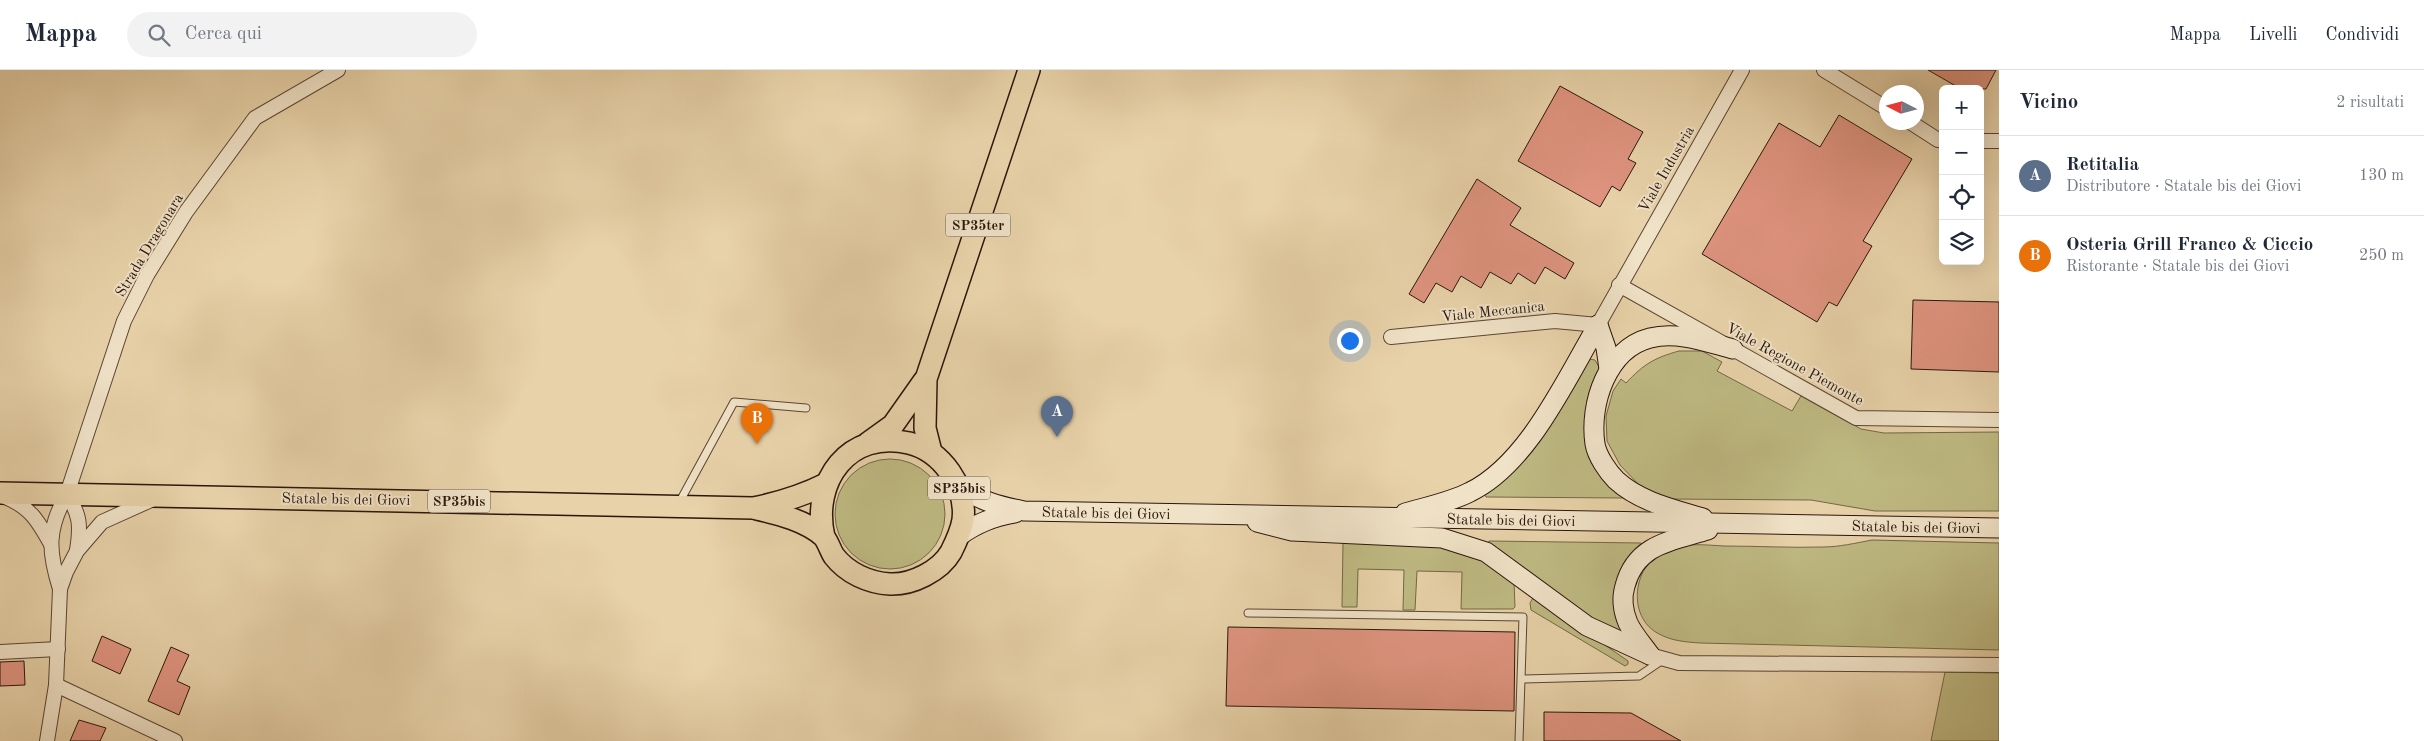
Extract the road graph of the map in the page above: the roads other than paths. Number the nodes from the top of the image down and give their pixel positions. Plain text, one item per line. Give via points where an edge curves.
1 (338, 70) edge
2 (1029, 70) edge
3 (1742, 70) edge
4 (1824, 70) edge
5 (1879, 104) edge
6 (1922, 130) edge
7 (1939, 140) edge
8 (1984, 142) edge
9 (1997, 145) edge
10 (1619, 285) junction
11 (1598, 325) junction
12 (1391, 338) dead end
13 (1733, 349) junction
14 (1608, 369) junction
15 (926, 379) junction
16 (806, 408) dead end
17 (1999, 420) edge
18 (865, 446) junction
19 (931, 452) junction
20 (826, 484) junction
21 (958, 485) junction
22 (0, 494) edge
23 (67, 494) junction
24 (166, 495) junction
25 (677, 506) junction
26 (752, 508) junction
27 (1024, 511) junction
28 (1227, 514) junction
29 (1392, 518) junction
30 (1726, 524) junction
31 (1999, 528) edge
32 (959, 536) junction
33 (824, 537) junction
34 (51, 544) junction
35 (77, 552) junction
36 (60, 589) junction
37 (1248, 613) dead end
38 (58, 649) junction
39 (0, 652) edge
40 (1657, 657) junction
41 (1999, 665) edge
42 (1523, 679) junction
43 (56, 685) junction
44 (47, 741) edge
45 (175, 741) edge
46 (1519, 741) edge

1 - 23 street, Strada Dragonara via 255,118 186,212 147,275 124,321
2 - 15 main road, SP35ter
3 - 10 street, Viale Industria
4 - 5 street
6 - 7 street
8 - 9 street
10 - 11 street, Viale Industria
10 - 13 street, Viale Regione Piemonte
11 - 12 street, Viale Meccanica via 1555,321
11 - 14 main road via 1606,348
11 - 29 main road via 1530,440 1504,468 1471,492
13 - 14 main road via 1688,337 1649,338 1629,349
13 - 17 street, Viale Regione Piemonte via 1856,418
14 - 30 main road via 1594,421 1595,446 1605,466 1634,494 1656,504
15 - 18 main road, SP35ter via 893,424
15 - 19 main road, SP35ter via 924,428
16 - 25 lane via 734,402
18 - 19 main road, Statale bis dei Giovi / SP35bis via 887,441 910,443
18 - 20 main road, Statale bis dei Giovi / SP35bis via 842,461
19 - 21 main road, Statale bis dei Giovi / SP35bis via 947,467
20 - 26 main road, Statale bis dei Giovi / SP35bis via 784,502
20 - 33 main road, Statale bis dei Giovi / SP35bis via 820,519
21 - 27 main road, Statale bis dei Giovi / SP35bis via 991,504
21 - 32 main road, Statale bis dei Giovi / SP35bis via 963,519
22 - 23 main road, Statale bis dei Giovi / SP35bis
22 - 34 street via 36,516
23 - 24 main road, Statale bis dei Giovi / SP35bis
23 - 34 street, Strada Dragonara via 55,515
23 - 35 street via 77,511 80,531
24 - 25 main road, Statale bis dei Giovi / SP35bis
24 - 35 street via 102,522
25 - 26 main road, Statale bis dei Giovi / SP35bis
26 - 33 main road, Statale bis dei Giovi / SP35bis via 779,514
27 - 28 main road, Statale bis dei Giovi / SP35bis
27 - 32 main road, Statale bis dei Giovi / SP35bis via 993,517 975,524
28 - 29 main road, Statale bis dei Giovi / SP35bis
28 - 40 main road via 1292,531 1442,538 1486,552 1588,626
29 - 30 main road, Statale bis dei Giovi / SP35bis
30 - 31 main road, Statale bis dei Giovi / SP35bis
30 - 40 main road via 1647,551 1636,560 1628,574 1623,608 1629,624
32 - 33 main road, Statale bis dei Giovi / SP35bis via 949,556 933,571 913,581 892,584 870,581 850,571 834,556
34 - 36 street via 53,568
35 - 36 street
36 - 38 street
37 - 42 lane via 1523,617
38 - 39 street
38 - 43 street
40 - 41 street via 1679,663
40 - 42 lane via 1639,676
42 - 46 lane
43 - 44 street
43 - 45 street

